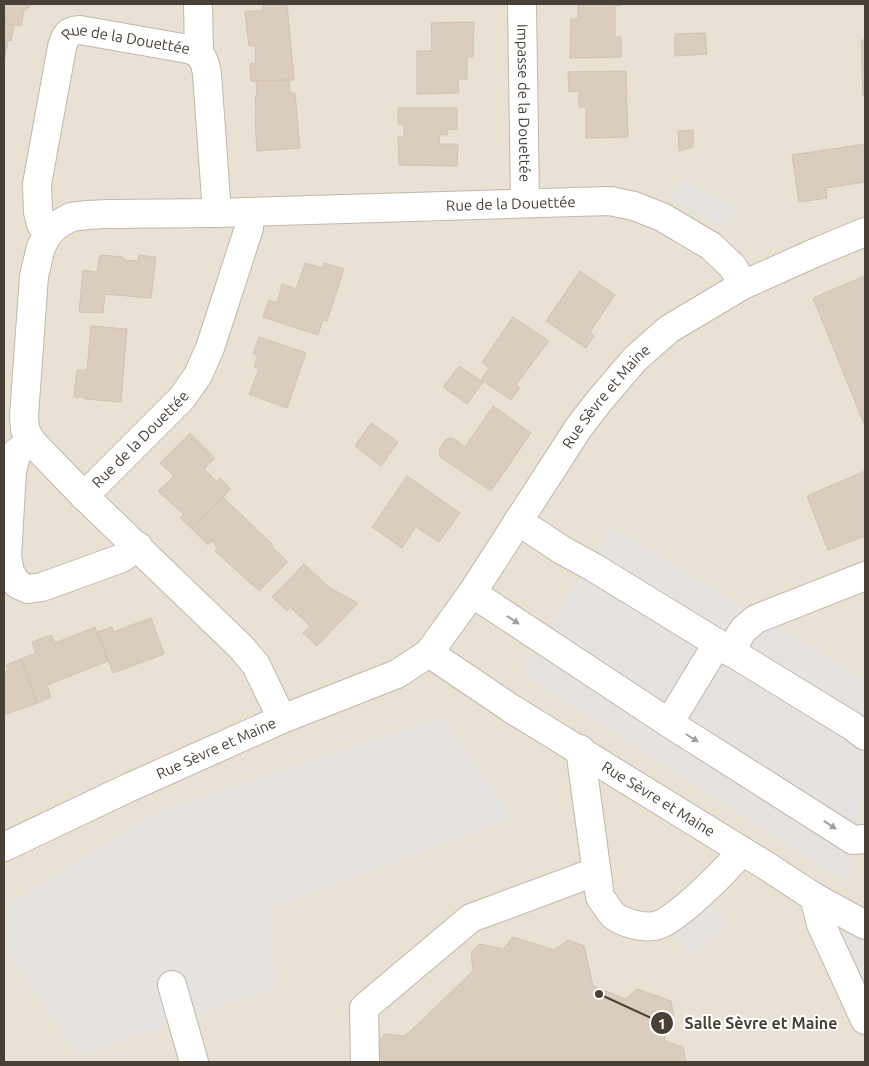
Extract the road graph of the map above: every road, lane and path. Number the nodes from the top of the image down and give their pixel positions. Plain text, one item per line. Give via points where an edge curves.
1 (198, 4) edge
2 (522, 4) edge
3 (199, 52) junction
4 (525, 203) junction
5 (249, 212) junction
6 (217, 213) junction
7 (865, 232) edge
8 (48, 234) junction
9 (743, 285) junction
10 (32, 442) junction
11 (84, 496) junction
12 (518, 521) junction
13 (138, 546) junction
14 (865, 576) edge
15 (472, 593) junction
16 (724, 648) junction
17 (429, 653) junction
18 (282, 719) junction
19 (669, 723) junction
20 (865, 736) edge
21 (580, 749) junction
22 (865, 839) edge
23 (4, 847) edge
24 (742, 852) junction
25 (597, 874) junction
26 (814, 897) junction
27 (865, 924) edge
28 (172, 985) dead end
29 (865, 1020) edge
30 (194, 1062) edge
31 (366, 1062) edge

1 - 3 street
2 - 4 street, Impasse de la Douettée
3 - 6 street, Rue de la Douettée via 207,74
3 - 8 street, Rue de la Douettée via 80,30 71,30 66,35 37,184 38,212
4 - 5 street, Rue de la Douettée
4 - 9 street, Rue de la Douettée via 610,201 634,206 710,246 733,267
5 - 6 street, Rue de la Douettée
5 - 11 street, Rue de la Douettée via 249,228 198,375 182,398
6 - 8 street, Rue de la Douettée via 87,215 71,218
7 - 9 street, Rue Sèvre et Maine
8 - 10 street, Rue de la Douettée via 41,247 34,286 24,416 25,430
9 - 12 street, Rue Sèvre et Maine via 669,329 635,358 579,427
10 - 11 street, Rue de la Douettée
10 - 13 street via 17,452 12,471 8,557 10,572 17,584 28,589 42,587 122,558
11 - 13 street, Rue de la Douettée
12 - 15 street, Rue Sèvre et Maine
12 - 16 street
13 - 18 street, Rue de la Douettée via 256,665
14 - 16 street via 756,619
15 - 17 street, Rue Sèvre et Maine
15 -> 19 street
16 - 19 street
16 - 20 street
17 - 18 street, Rue Sèvre et Maine via 397,674
17 - 21 street, Rue Sèvre et Maine via 512,709
18 - 23 street, Rue Sèvre et Maine
19 -> 22 street via 853,840
21 - 24 street, Rue Sèvre et Maine
21 - 25 street
24 - 25 street via 682,910 656,926 635,925 614,915 600,897
24 - 26 street, Rue Sèvre et Maine
25 - 31 street via 471,918 364,1008
26 - 27 street, Rue Sèvre et Maine
26 - 29 street via 821,924
28 - 30 street

